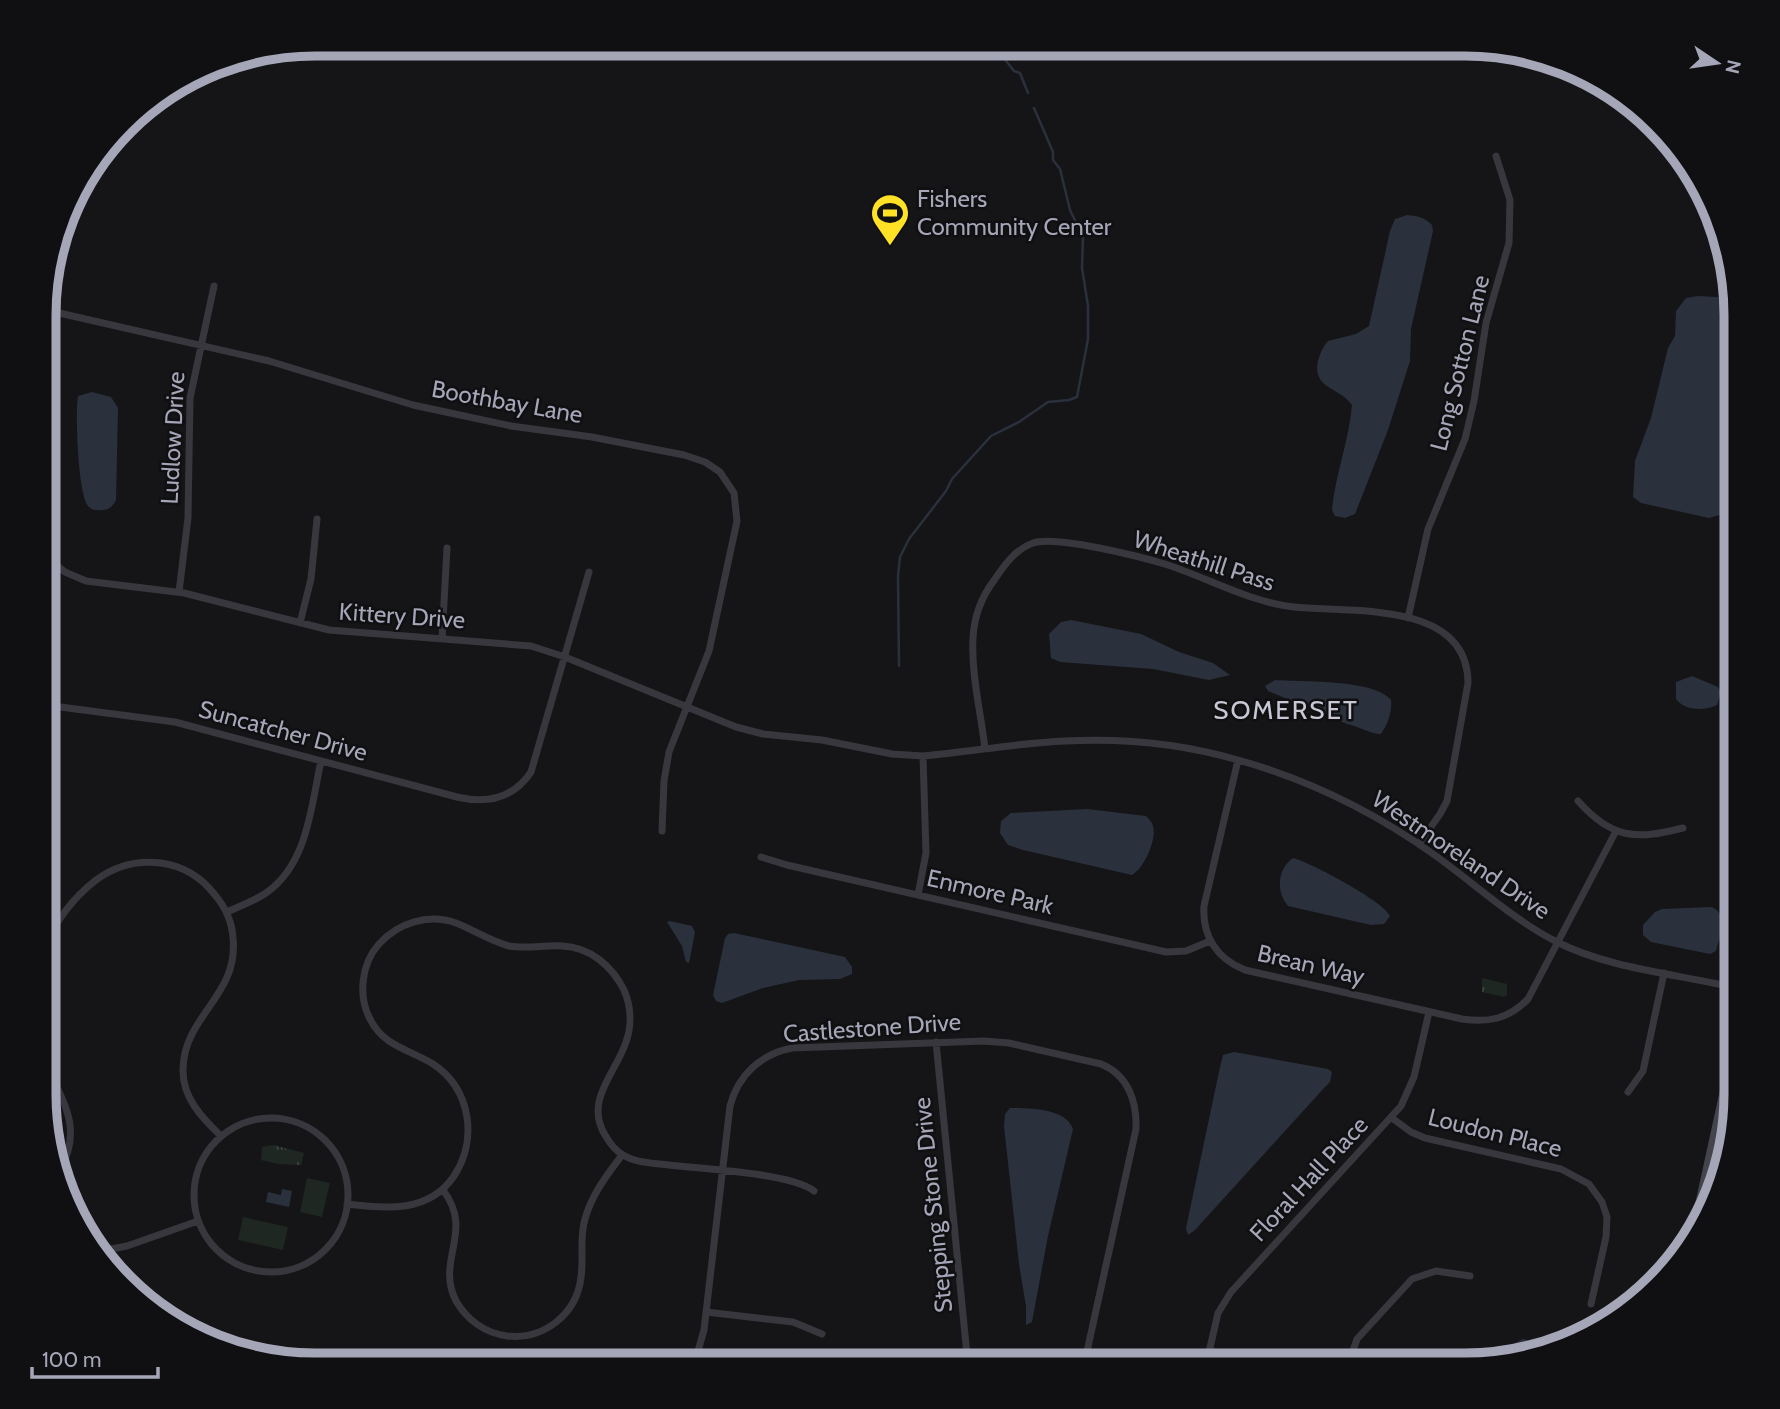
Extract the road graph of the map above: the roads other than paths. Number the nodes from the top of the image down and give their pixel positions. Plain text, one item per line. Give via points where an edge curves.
1 (1496, 156) dead end
2 (214, 286) dead end
3 (56, 312) edge
4 (201, 346) junction
5 (317, 519) dead end
6 (447, 548) dead end
7 (56, 565) edge
8 (589, 572) dead end
9 (179, 593) junction
10 (1408, 618) junction
11 (300, 624) junction
12 (442, 639) junction
13 (565, 657) junction
14 (56, 706) edge
15 (686, 708) junction
16 (751, 731) joint
17 (985, 748) junction
18 (923, 756) junction
19 (1238, 760) junction
20 (321, 761) junction
21 (1578, 801) dead end
22 (1683, 828) dead end
23 (662, 831) dead end
24 (1616, 831) junction
25 (1419, 844) junction
26 (761, 857) dead end
27 (918, 895) junction
28 (227, 912) junction
29 (56, 927) edge
30 (1210, 941) junction
31 (1558, 943) junction
32 (1664, 973) junction
33 (1724, 986) edge
34 (1429, 1012) junction
35 (936, 1042) junction
36 (56, 1084) edge
37 (1628, 1092) dead end
38 (1724, 1095) edge
39 (1392, 1118) junction
40 (221, 1136) junction
41 (622, 1155) junction
42 (64, 1158) edge
43 (722, 1171) junction
44 (443, 1190) junction
45 (814, 1191) dead end
46 (1701, 1199) edge
47 (347, 1204) junction
48 (198, 1221) junction
49 (108, 1249) edge
50 (1470, 1276) dead end
51 (1591, 1304) dead end
52 (706, 1312) junction
53 (822, 1334) dead end
54 (1209, 1351) joint
55 (698, 1353) edge
56 (967, 1353) edge
57 (1087, 1353) edge
58 (1219, 1353) edge
59 (1351, 1353) edge

1 - 10 street, Long Sotton Lane via 1510,200 1509,243 1486,323 1467,431 1428,528
2 - 4 street, Ludlow Drive
3 - 4 street, Boothbay Lane
4 - 9 street, Ludlow Drive via 190,398 188,518
4 - 15 street, Boothbay Lane via 269,361 399,402 510,426 631,444 692,457 714,467 732,487 737,521 709,652
5 - 11 street via 312,575
6 - 12 street
7 - 9 street, Kittery Drive via 86,580
8 - 13 street
9 - 11 street, Kittery Drive
10 - 17 street, Wheathill Pass via 1278,605 1160,563 1061,541 1034,543 1016,553 999,573 976,618 973,654
10 - 25 street, Wheathill Pass via 1440,629 1459,646 1468,683 1451,786 1440,814
11 - 12 street, Kittery Drive via 358,634
12 - 13 street, Kittery Drive via 517,644
13 - 15 street, Kittery Drive
13 - 20 street, Suncatcher Drive via 531,772 509,794 472,800
14 - 20 street, Suncatcher Drive via 166,720
15 - 16 street, Kittery Drive
15 - 23 street, Boothbay Lane via 666,766
16 - 18 street, Westmoreland Drive
17 - 18 street, Westmoreland Drive
17 - 19 street, Westmoreland Drive via 1065,740 1112,741 1173,746
18 - 27 street via 926,853
19 - 25 street, Westmoreland Drive via 1324,790
19 - 30 street via 1204,906
20 - 28 street via 303,840 291,867 266,893
21 - 24 street via 1595,819
22 - 24 street via 1642,836
24 - 31 street, Brean Way
25 - 31 street, Westmoreland Drive
26 - 27 street, Enmore Park
27 - 30 street, Enmore Park via 1166,951 1186,951
28 - 29 street via 209,888 185,871 157,863 130,864 106,874 81,893
28 - 40 street via 234,949 231,970 192,1033 183,1069 194,1106
30 - 34 street, Brean Way via 1228,961 1245,970
31 - 32 street, Westmoreland Drive
31 - 34 street, Brean Way via 1528,999 1511,1014 1480,1021
32 - 33 street, Westmoreland Drive
32 - 37 street via 1643,1071
34 - 39 street, Floral Hall Place via 1412,1084
35 - 43 street, Castlestone Drive via 800,1047 767,1056 745,1075 732,1097
35 - 56 street, Stepping Stone Drive
35 - 57 street, Castlestone Drive via 998,1041 1084,1059 1108,1068 1126,1085 1135,1105 1136,1129
36 - 42 street via 70,1119
38 - 46 main road
39 - 51 street, Loudon Place via 1425,1138 1561,1169 1589,1184 1607,1217
39 - 54 street, Floral Hall Place via 1231,1292 1218,1313
40 - 47 street via 261,1118 307,1126 326,1141 339,1160 347,1182
40 - 48 street via 207,1152 197,1175 194,1200
41 - 43 street via 648,1163
41 - 44 street via 585,1217 582,1276 575,1300 553,1324 528,1335 509,1336 484,1329 456,1299 449,1270 457,1221
41 - 44 street via 606,1137 599,1118 602,1090 624,1048 630,1022 625,993 612,971 579,949 511,946 454,923 422,920 395,930 374,950 364,976 363,997 369,1018 382,1036 397,1049 440,1070 464,1105 469,1126 467,1150
43 - 45 street via 790,1180
43 - 52 street, Castlestone Drive
44 - 47 street via 396,1208
47 - 48 street via 342,1225 328,1247 307,1263 282,1272 256,1271 231,1261 211,1244
48 - 49 street
50 - 59 street via 1436,1271 1412,1279 1362,1332
52 - 53 street via 793,1322
52 - 55 street, Castlestone Drive
54 - 58 street

